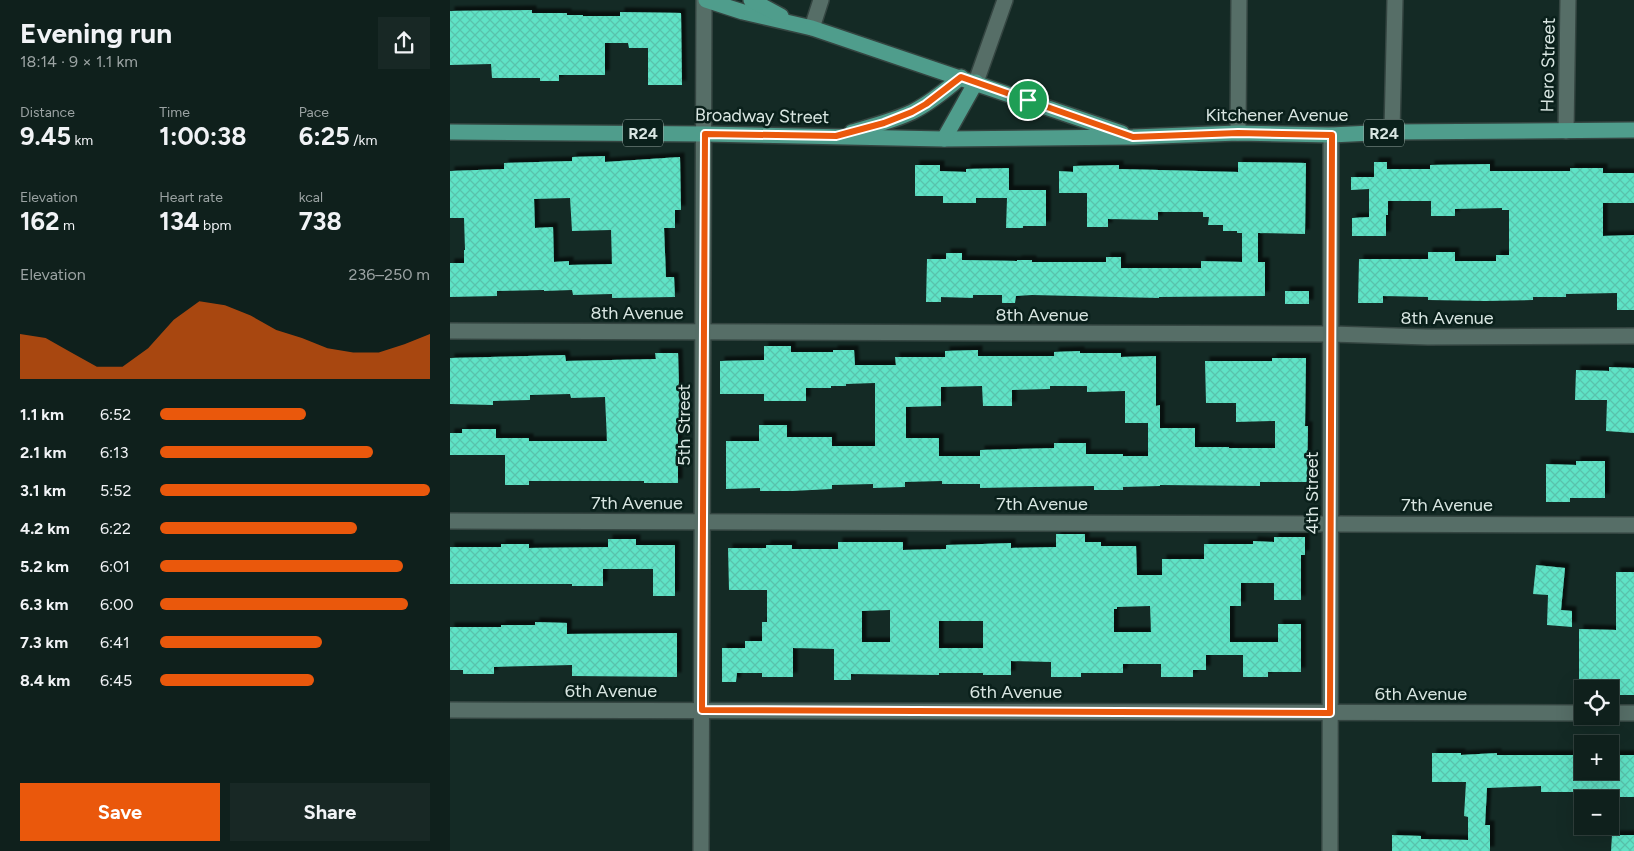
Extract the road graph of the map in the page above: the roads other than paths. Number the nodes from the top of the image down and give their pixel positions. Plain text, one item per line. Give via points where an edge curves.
1 (705, 0) edge
2 (751, 0) edge
3 (821, 0) edge
4 (1005, 0) edge
5 (1239, 0) edge
6 (1395, 0) edge
7 (1568, 0) edge
8 (796, 24) junction
9 (812, 28) junction
10 (961, 77) junction
11 (976, 82) junction
12 (1634, 130) edge
13 (1566, 131) junction
14 (450, 132) edge
15 (1392, 132) junction
16 (1238, 133) junction
17 (705, 134) junction
18 (1332, 135) junction
19 (836, 136) junction
20 (1133, 137) junction
21 (944, 139) junction
22 (450, 331) edge
23 (703, 332) junction
24 (1331, 334) junction
25 (1634, 336) edge
26 (450, 521) edge
27 (703, 522) junction
28 (1331, 523) junction
29 (1634, 524) edge
30 (450, 710) edge
31 (702, 710) junction
32 (1330, 713) junction
33 (1574, 713) edge
34 (1619, 713) edge
35 (1634, 713) edge
36 (700, 851) edge
37 (1330, 851) edge

1 - 8 main road, Kitchener Avenue
1 - 17 street, 5th Street
2 - 8 main road, Kitchener Avenue
3 - 9 street
4 - 11 street
5 - 16 street
6 - 15 street
7 - 13 street, Hero Street
8 - 9 main road, Kitchener Avenue
9 - 10 main road, Kitchener Avenue
10 - 11 main road, Kitchener Avenue / R24
10 - 19 main road, R24 via 912,112
11 - 20 main road, Kitchener Avenue / R24
11 - 21 main road
12 - 13 main road, Kitchener Avenue / R24
13 - 15 main road, Kitchener Avenue / R24
14 - 17 main road, Broadway Street / R24
15 - 18 main road, Kitchener Avenue / R24
16 - 18 main road, Kitchener Avenue / R24
16 - 20 main road, Kitchener Avenue / R24
17 - 19 main road, Broadway Street / R24
17 - 23 street, 5th Street
18 - 24 street, 4th Street
19 - 21 main road, Broadway Street / R24
20 - 21 main road, Broadway Street / R24
22 - 23 street, 8th Avenue
23 - 24 street, 8th Avenue
23 - 27 street, 5th Street
24 - 25 street, 8th Avenue
24 - 28 street, 4th Street
26 - 27 street, 7th Avenue
27 - 28 street, 7th Avenue
27 - 31 street, 5th Street
28 - 29 street, 7th Avenue
28 - 32 street, 4th Street
30 - 31 street, 6th Avenue
31 - 32 street, 6th Avenue
31 - 36 street, 5th Street
32 - 33 street, 6th Avenue
32 - 37 street, 4th Street
34 - 35 street

